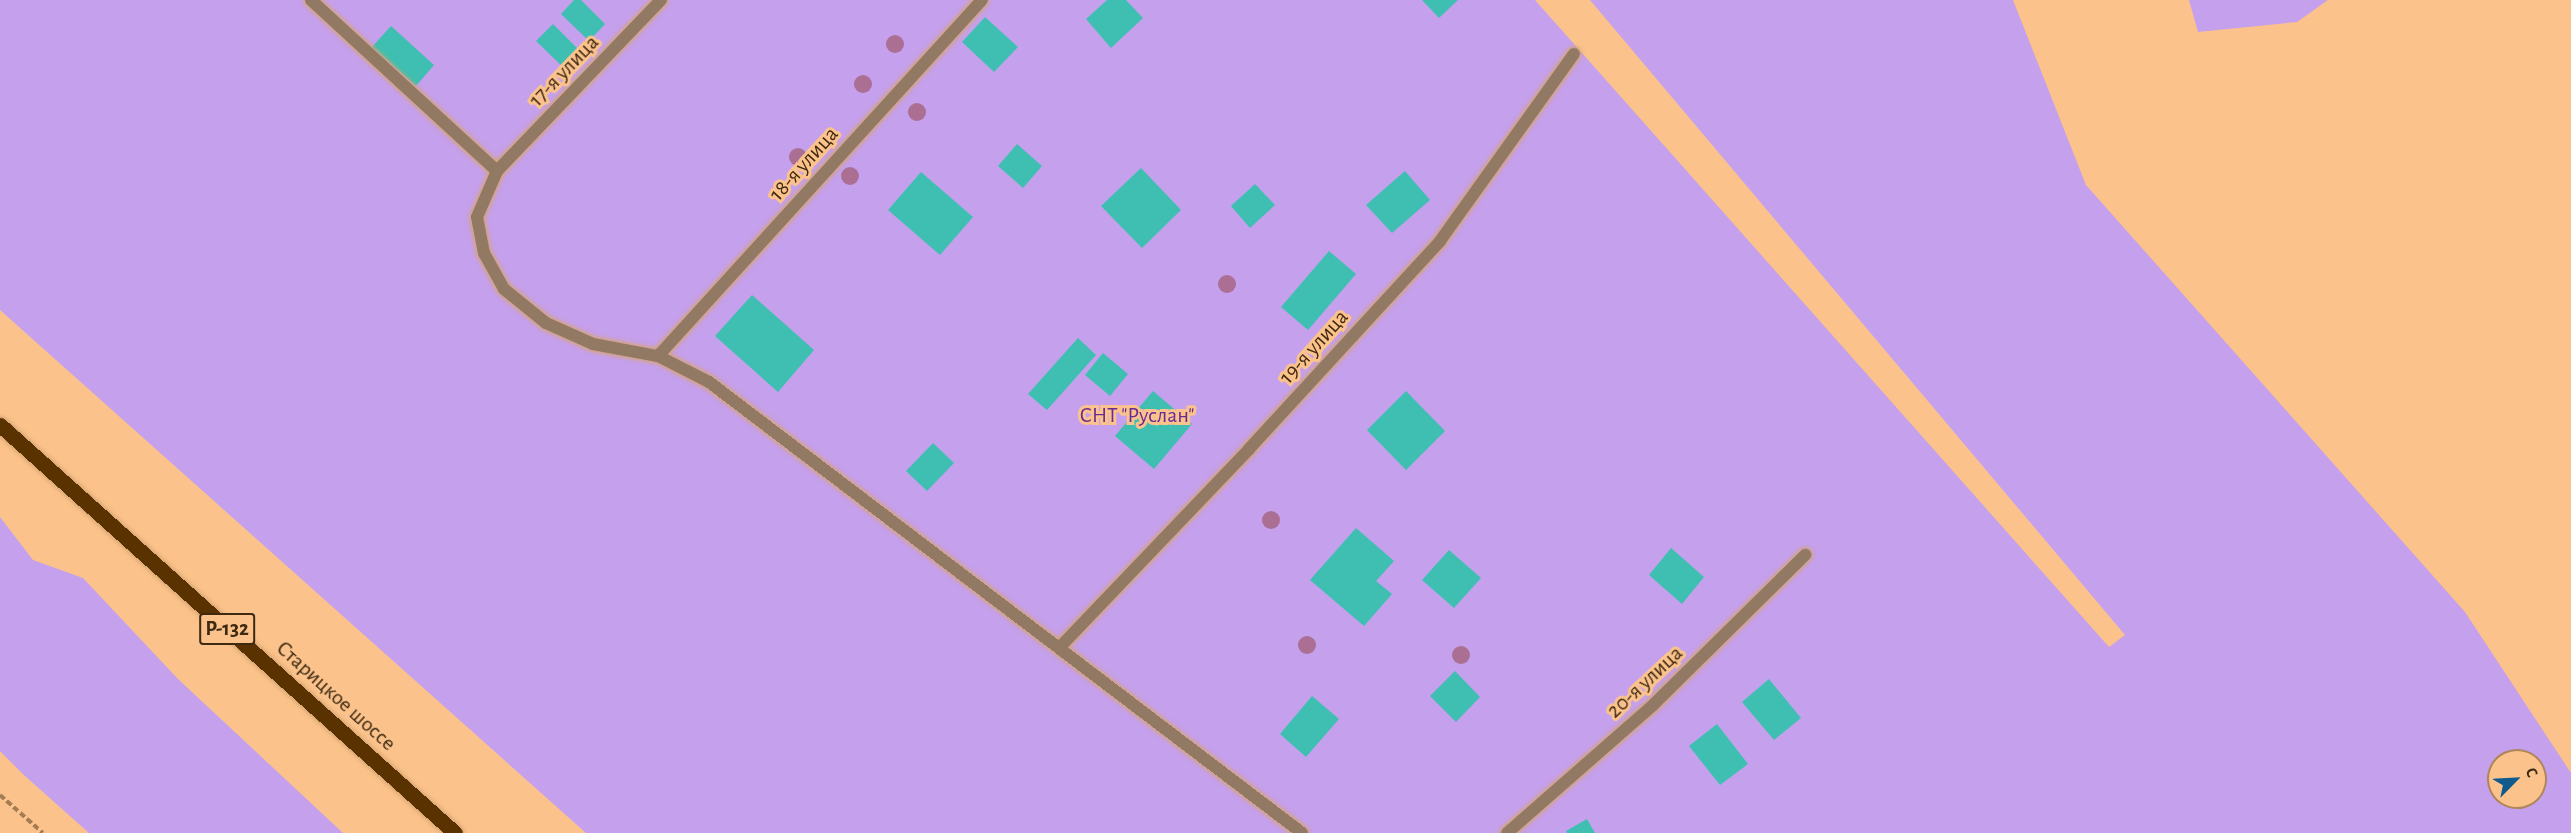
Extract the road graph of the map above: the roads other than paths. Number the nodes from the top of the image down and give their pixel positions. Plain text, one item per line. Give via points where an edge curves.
1 (311, 0) edge
2 (662, 0) edge
3 (982, 0) edge
4 (1574, 54) dead end
5 (496, 171) junction
6 (658, 356) junction
7 (0, 425) edge
8 (1805, 555) dead end
9 (1060, 647) junction
10 (455, 833) edge
11 (1302, 833) edge
12 (1507, 833) edge

1 - 5 street
2 - 5 street, 17-я улица
3 - 6 street, 18-я улица
4 - 9 street, 19-я улица via 1440,241
5 - 6 street via 477,217 484,253 504,290 546,324 593,344
6 - 9 street via 709,382
7 - 10 main road, Старицкое шоссе / Р-132
8 - 12 street, 20-я улица via 1653,705
9 - 11 street

